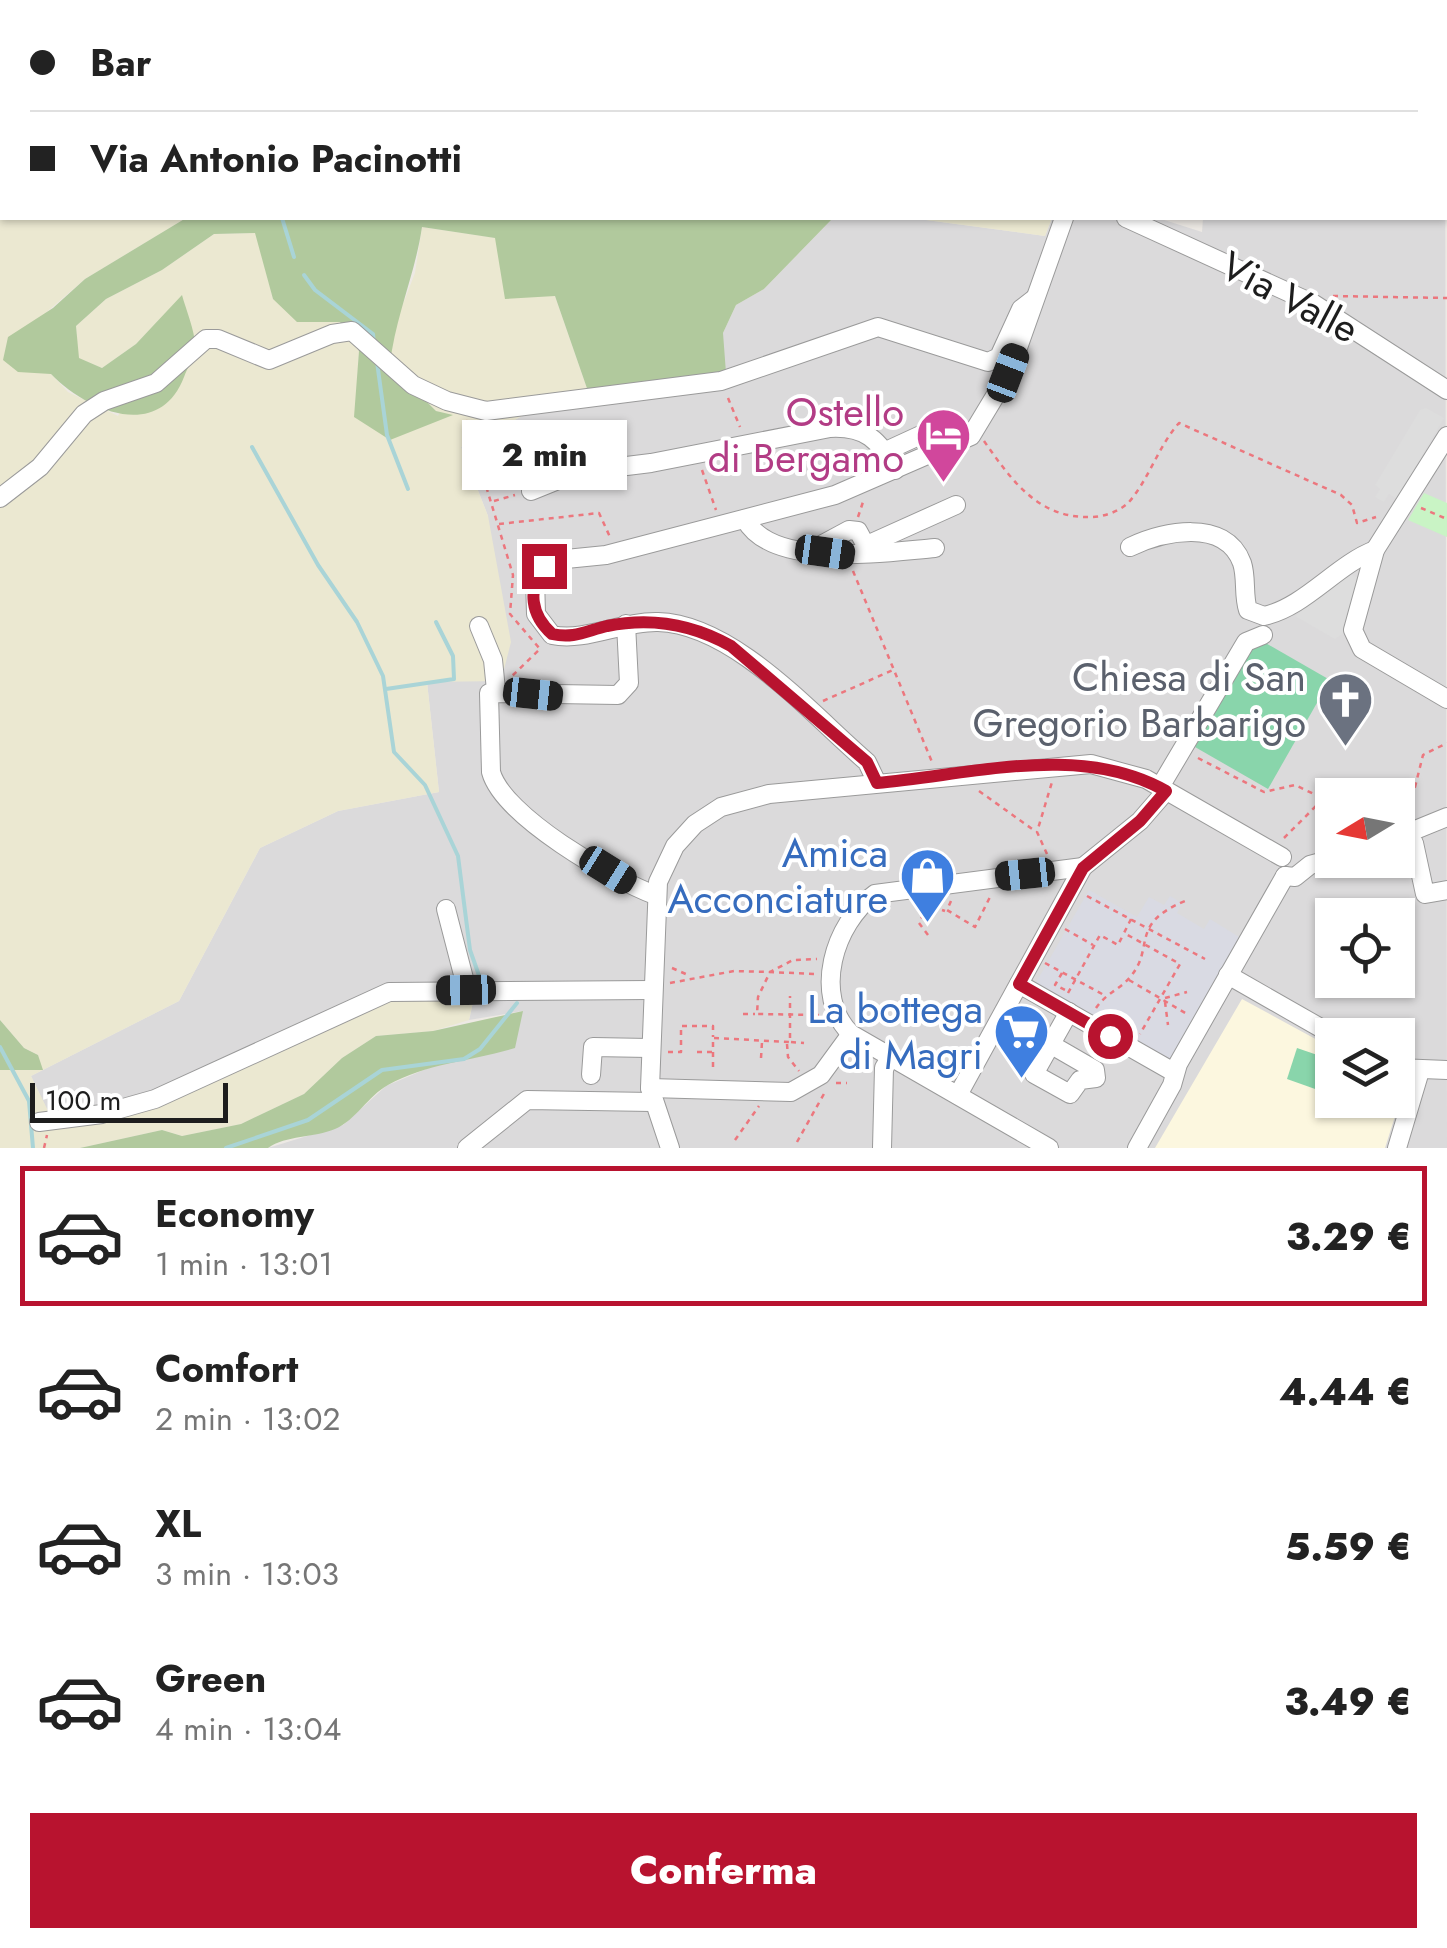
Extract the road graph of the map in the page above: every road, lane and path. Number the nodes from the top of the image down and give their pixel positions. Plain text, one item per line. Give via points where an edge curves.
1 (1063, 220) edge
2 (1130, 220) edge
3 (1447, 298) edge
4 (1034, 299) junction
5 (1314, 304) junction
6 (721, 381) junction
7 (1447, 390) edge
8 (468, 408) junction
9 (936, 428) dead end
10 (976, 430) junction
11 (1447, 436) edge
12 (746, 442) junction
13 (886, 450) junction
14 (697, 455) junction
15 (895, 470) junction
16 (858, 486) junction
17 (531, 491) joint
18 (0, 498) edge
19 (492, 502) junction
20 (1408, 502) junction
21 (956, 505) dead end
22 (1382, 514) dead end
23 (745, 518) junction
24 (853, 518) dead end
25 (1447, 519) edge
26 (498, 524) junction
27 (722, 526) junction
28 (1130, 547) dead end
29 (935, 548) dead end
30 (869, 549) junction
31 (1375, 550) junction
32 (810, 551) junction
33 (617, 552) junction
34 (847, 556) junction
35 (626, 624) junction
36 (479, 626) dead end
37 (1263, 636) dead end
38 (894, 669) junction
39 (501, 690) junction
40 (827, 697) dead end
41 (1447, 699) edge
42 (1447, 743) edge
43 (1176, 761) junction
44 (933, 764) dead end
45 (1052, 775) dead end
46 (877, 783) junction
47 (1415, 787) edge
48 (975, 788) dead end
49 (1163, 789) junction
50 (1315, 795) edge
51 (1447, 817) edge
52 (1315, 818) edge
53 (1447, 829) edge
54 (1037, 832) junction
55 (1415, 835) edge
56 (1415, 838) edge
57 (1315, 851) edge
58 (1292, 855) junction
59 (1315, 857) edge
60 (1048, 860) dead end
61 (1083, 868) junction
62 (1415, 872) edge
63 (1000, 877) junction
64 (961, 882) junction
65 (1072, 888) junction
66 (1447, 890) edge
67 (655, 896) junction
68 (1184, 901) dead end
69 (446, 909) dead end
70 (947, 910) junction
71 (1131, 920) junction
72 (1052, 922) junction
73 (1148, 928) junction
74 (1124, 933) junction
75 (928, 935) dead end
76 (1141, 942) junction
77 (1094, 946) junction
78 (1034, 957) junction
79 (1205, 959) dead end
80 (662, 962) dead end
81 (832, 967) junction
82 (770, 972) junction
83 (1063, 972) junction
84 (1228, 975) junction
85 (690, 977) junction
86 (1075, 978) junction
87 (1128, 980) junction
88 (1019, 984) junction
89 (656, 986) junction
90 (466, 990) junction
91 (1069, 992) dead end
92 (1187, 992) dead end
93 (790, 996) dead end
94 (1106, 996) junction
95 (1162, 998) junction
96 (1069, 1012) junction
97 (742, 1014) dead end
98 (757, 1014) junction
99 (790, 1014) junction
100 (836, 1015) junction
101 (1202, 1022) junction
102 (1088, 1023) junction
103 (1168, 1025) dead end
104 (1315, 1025) edge
105 (851, 1034) junction
106 (714, 1038) junction
107 (762, 1041) junction
108 (788, 1042) junction
109 (804, 1043) dead end
110 (1050, 1044) dead end
111 (1132, 1048) junction
112 (654, 1050) junction
113 (697, 1052) dead end
114 (714, 1052) junction
115 (761, 1058) dead end
116 (890, 1058) junction
117 (713, 1067) dead end
118 (1174, 1067) junction
119 (1415, 1070) edge
120 (1447, 1070) edge
121 (1420, 1071) junction
122 (591, 1075) dead end
123 (847, 1083) dead end
124 (809, 1084) junction
125 (768, 1092) junction
126 (651, 1094) junction
127 (958, 1095) junction
128 (39, 1122) dead end
129 (735, 1140) dead end
130 (797, 1142) dead end
131 (467, 1148) edge
132 (670, 1148) edge
133 (882, 1148) edge
134 (1050, 1148) edge
135 (1123, 1148) edge
136 (1137, 1148) edge
137 (1397, 1148) edge

1 - 4 street
2 - 5 street, Via Valle
3 - 5 path via 1328,296
4 - 6 street via 1021,309 993,361 878,327
4 - 10 street via 1008,373
5 - 7 street, Via Valle
6 - 8 street via 524,408
6 - 12 path
8 - 18 street via 413,385 352,332 269,360 206,339 156,383 84,414 40,467
8 - 19 path via 465,426
9 - 13 street
10 - 15 street
10 - 22 path via 1024,493 1070,516 1105,516 1122,507 1179,423 1341,495 1357,523
11 - 20 street
12 - 13 street via 848,427
12 - 14 street
13 - 15 street
14 - 17 street via 578,472
14 - 27 path
15 - 16 street
16 - 23 street
16 - 24 path via 864,507
17 - 19 path
19 - 26 path
20 - 25 path
20 - 31 street
21 - 30 street
23 - 27 street
23 - 32 street via 757,536
26 - 33 path via 599,514
26 - 39 path via 513,576 510,614 540,649
27 - 33 street
28 - 31 street via 1185,530 1220,541 1242,562 1248,610 1264,616
29 - 30 street
30 - 32 street via 858,530 850,530
30 - 34 street
31 - 41 street via 1353,630 1356,643
32 - 34 street
33 - 35 street via 544,566 533,603 552,634 580,636
34 - 38 path
35 - 39 street via 630,672 624,692 609,697
35 - 46 street via 674,624 731,646 867,762
36 - 39 street
37 - 43 street via 1246,642
38 - 40 path
38 - 44 path
39 - 67 street via 488,697 494,783 502,795 517,812
42 - 47 path via 1423,755
43 - 49 street
43 - 50 path via 1203,759 1264,792 1295,785
45 - 54 path
46 - 49 street via 1090,764
46 - 67 street via 753,796 721,807 684,833
48 - 54 path
49 - 58 street
49 - 61 street via 1140,821
51 - 55 street
52 - 58 path
53 - 56 street
54 - 60 path
57 - 58 street
58 - 59 street
58 - 84 street via 1279,867 1286,876
61 - 63 street
61 - 65 street
62 - 66 street via 1424,894
63 - 64 street
63 - 70 path via 975,927
64 - 70 path
64 - 81 street via 876,894 855,913
65 - 71 path
65 - 72 street
67 - 89 street
68 - 73 path
69 - 90 street
70 - 75 path via 928,905 919,923
71 - 73 path
71 - 74 path
72 - 77 path
72 - 78 street
73 - 76 path
73 - 79 path
74 - 76 path
74 - 77 path via 1118,944 1100,934
76 - 87 path
76 - 95 path via 1180,964
77 - 86 path
78 - 83 path
78 - 88 street
80 - 85 path
81 - 82 path
81 - 82 path via 792,960
81 - 100 street
82 - 85 path
82 - 98 path
83 - 86 path
83 - 91 path via 1056,985
84 - 101 street
84 - 104 street
85 - 89 path
86 - 94 path
87 - 94 path
87 - 95 path
88 - 96 street
88 - 127 street
89 - 90 street
89 - 112 street
90 - 128 street via 388,992 155,1099
92 - 95 path
93 - 99 path
94 - 102 path
95 - 101 path
95 - 103 path
95 - 111 path
96 - 102 street
96 - 110 street
97 - 98 path
98 - 99 path
99 - 100 path
99 - 108 path
100 - 105 street
101 - 118 street
102 - 111 street
105 - 116 street
105 - 124 street
106 - 107 path
106 - 112 path via 714,1026 681,1026 681,1052
106 - 114 path
107 - 108 path
107 - 115 path
108 - 109 path
108 - 124 path via 788,1057
111 - 118 street
112 - 122 street via 592,1047
112 - 126 street
113 - 114 path
114 - 117 path
116 - 127 street
116 - 133 street via 884,1068
118 - 135 street
118 - 136 street via 1172,1086
119 - 121 street
120 - 121 street
121 - 137 street
123 - 130 path via 830,1084
124 - 125 street
125 - 126 street
125 - 129 path
126 - 131 street via 527,1100
126 - 132 street
127 - 134 street

